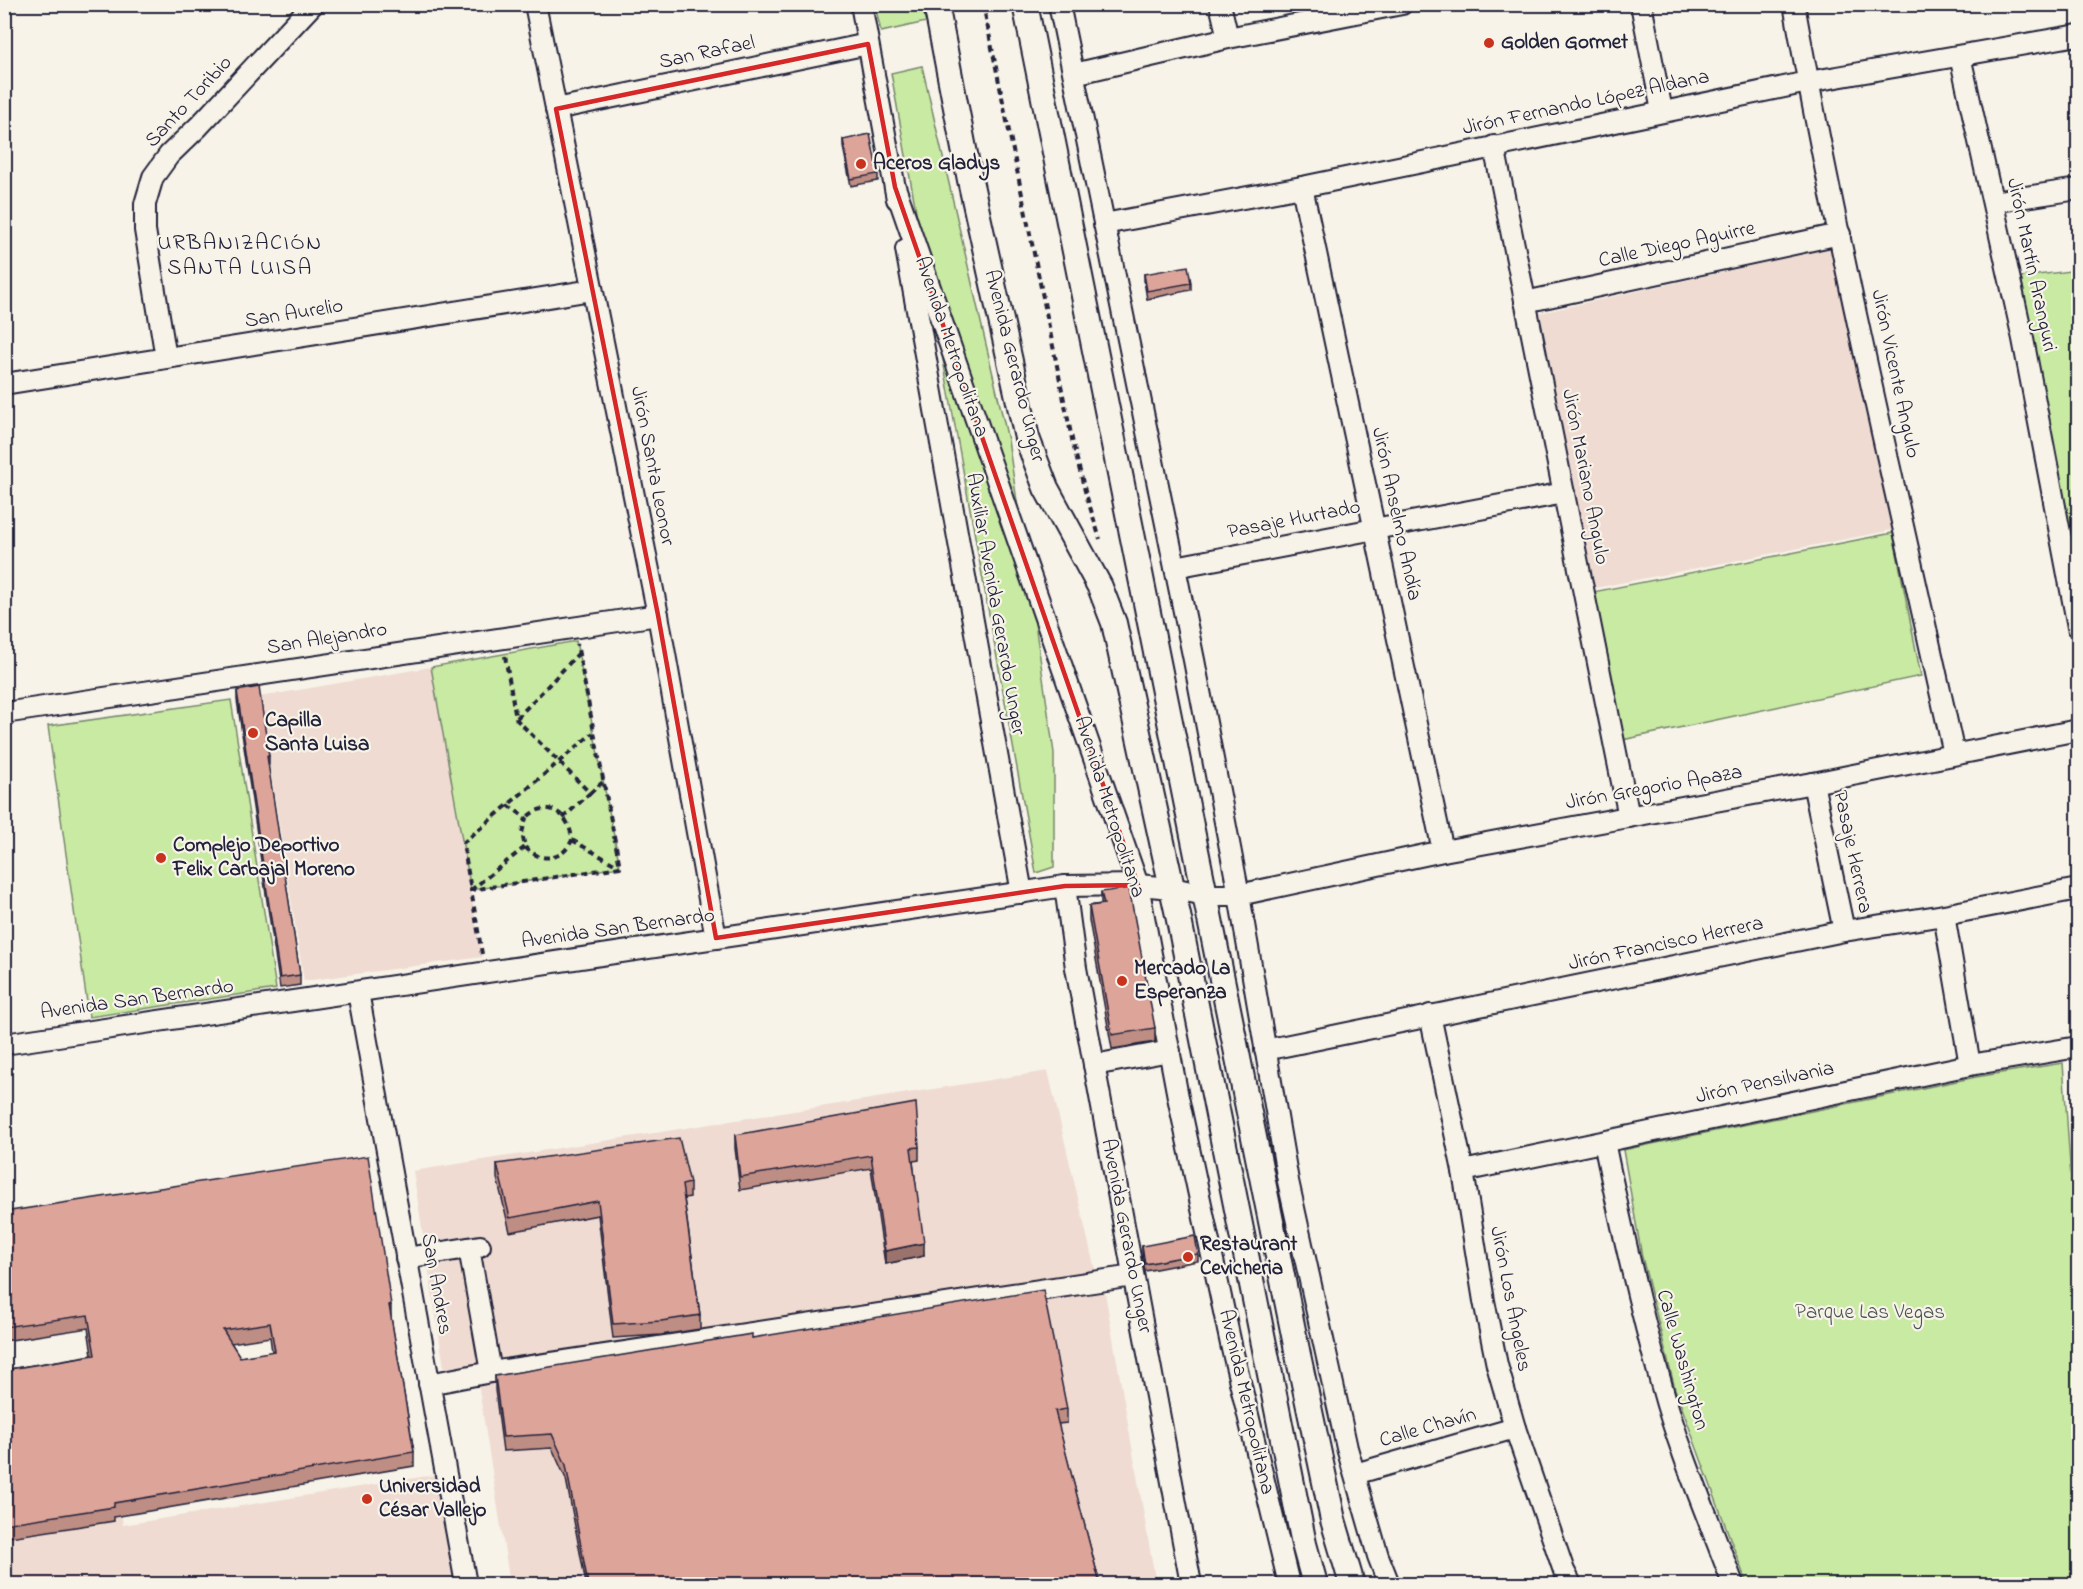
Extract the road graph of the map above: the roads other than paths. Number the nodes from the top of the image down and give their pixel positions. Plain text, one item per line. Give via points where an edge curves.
1 (313, 4) edge
2 (534, 4) edge
3 (861, 4) edge
4 (936, 4) edge
5 (1025, 4) edge
6 (1059, 4) edge
7 (1220, 4) edge
8 (1402, 4) edge
9 (1641, 4) edge
10 (1794, 4) edge
11 (2079, 35) edge
12 (1228, 38) junction
13 (868, 44) junction
14 (1960, 56) junction
15 (1074, 74) junction
16 (1808, 82) junction
17 (556, 109) junction
18 (1662, 111) junction
19 (1494, 147) junction
20 (1302, 186) junction
21 (895, 188) junction
22 (2079, 189) edge
23 (1993, 202) junction
24 (1104, 224) junction
25 (1840, 234) junction
26 (592, 290) junction
27 (1525, 302) junction
28 (166, 358) junction
29 (4, 384) edge
30 (1564, 493) junction
31 (1375, 528) junction
32 (1175, 567) junction
33 (658, 615) junction
34 (2079, 627) edge
35 (4, 713) edge
36 (2079, 730) edge
37 (1954, 754) junction
38 (1813, 783) junction
39 (1629, 817) junction
40 (1443, 851) junction
41 (1138, 885) junction
42 (1065, 886) junction
43 (1172, 888) junction
44 (2079, 889) edge
45 (1023, 893) junction
46 (1205, 895) junction
47 (1239, 895) junction
48 (1944, 915) junction
49 (1844, 931) junction
50 (716, 938) junction
51 (358, 992) junction
52 (1430, 1015) junction
53 (4, 1044) edge
54 (2079, 1047) edge
55 (1265, 1050) junction
56 (1170, 1051) junction
57 (1094, 1065) junction
58 (1970, 1065) junction
59 (1604, 1142) junction
60 (1463, 1171) junction
61 (406, 1258) junction
62 (1134, 1276) junction
63 (491, 1372) junction
64 (429, 1384) junction
65 (1515, 1428) junction
66 (1355, 1474) junction
67 (466, 1584) edge
68 (1191, 1584) edge
69 (1289, 1584) edge
70 (1315, 1584) edge
71 (1352, 1584) edge
72 (1389, 1584) edge
73 (1571, 1584) edge
74 (1733, 1584) edge

1 - 28 street, Santo Toribio via 169,155 153,177 145,204 145,230
2 - 17 street, Jirón Santa Leonor
3 - 13 street, Auxiliar Avenida Gerardo Unger
4 - 43 main road, Avenida Gerardo Unger via 1027,438 1046,488 1100,587 1114,623
5 - 46 main road
6 - 15 street
7 - 12 street
8 - 12 street
9 - 18 street
10 - 16 street, Jirón Vicente Angulo
11 - 14 street, Jirón Fernando López Aldana
12 - 15 street
13 - 17 street, San Rafael
13 - 21 street, Auxiliar Avenida Gerardo Unger
14 - 16 street, Jirón Fernando López Aldana
14 - 23 street, Jirón Martín Aranguri
15 - 24 street
16 - 18 street, Jirón Fernando López Aldana
16 - 25 street, Jirón Vicente Angulo
17 - 26 street, Jirón Santa Leonor
18 - 19 street, Jirón Fernando López Aldana
19 - 20 street, Jirón Fernando López Aldana
19 - 27 street, Jirón Mariano Angulo
20 - 24 street, Jirón Fernando López Aldana
20 - 31 street, Jirón Anselmo Andía
21 - 41 street, Avenida Metropolitana
21 - 45 street, Auxiliar Avenida Gerardo Unger
22 - 23 street
23 - 34 street, Jirón Martín Aranguri
24 - 32 street
25 - 27 street, Calle Diego Aguirre
25 - 37 street, Jirón Vicente Angulo
26 - 28 street, San Aurelio
26 - 33 street, Jirón Santa Leonor
27 - 30 street, Jirón Mariano Angulo
28 - 29 street, San Aurelio
30 - 31 street, Pasaje Hurtado
30 - 39 street, Jirón Mariano Angulo
31 - 32 street, Pasaje Hurtado
31 - 40 street, Jirón Anselmo Andía
32 - 47 street
33 - 35 street, San Alejandro
33 - 50 street, Jirón Santa Leonor
36 - 37 street, Jirón Gregorio Apaza
37 - 38 street, Jirón Gregorio Apaza
38 - 39 street, Jirón Gregorio Apaza
38 - 49 street, Pasaje Herrera
39 - 40 street, Jirón Gregorio Apaza
40 - 47 street, Jirón Gregorio Apaza
41 - 42 street, Avenida San Bernardo
41 - 43 street, Avenida San Bernardo
41 - 56 street, Avenida Metropolitana
42 - 45 street, Avenida San Bernardo
42 - 57 street, Avenida Gerardo Unger
43 - 46 street, Avenida San Bernardo
43 - 70 main road, Avenida Metropolitana
44 - 48 street, Jirón Francisco Herrera
45 - 50 street, Avenida San Bernardo
46 - 47 street, Avenida San Bernardo
46 - 71 main road via 1333,1521
47 - 55 street
48 - 49 street, Jirón Francisco Herrera
48 - 58 street
49 - 52 street, Jirón Francisco Herrera
50 - 51 street, Avenida San Bernardo
51 - 53 street, Avenida San Bernardo
51 - 61 street, San Andres
52 - 55 street, Jirón Francisco Herrera
52 - 60 street, Jirón Los Ángeles
54 - 58 street, Jirón Pensilvania
55 - 66 street via 1288,1181
56 - 57 street
56 - 69 street, Avenida Metropolitana via 1233,1348
57 - 62 street, Avenida Gerardo Unger
58 - 59 street, Jirón Pensilvania
59 - 60 street, Jirón Pensilvania
59 - 74 street, Calle Washington via 1627,1255 1662,1388
60 - 65 street, Jirón Los Ángeles via 1484,1302
61 - 63 street via 474,1247
61 - 64 street, San Andres
62 - 63 street
62 - 68 street, Avenida Gerardo Unger
63 - 64 street
64 - 67 street, San Andres
65 - 66 street, Calle Chavín
65 - 73 street, Jirón Los Ángeles
66 - 72 street via 1377,1556

